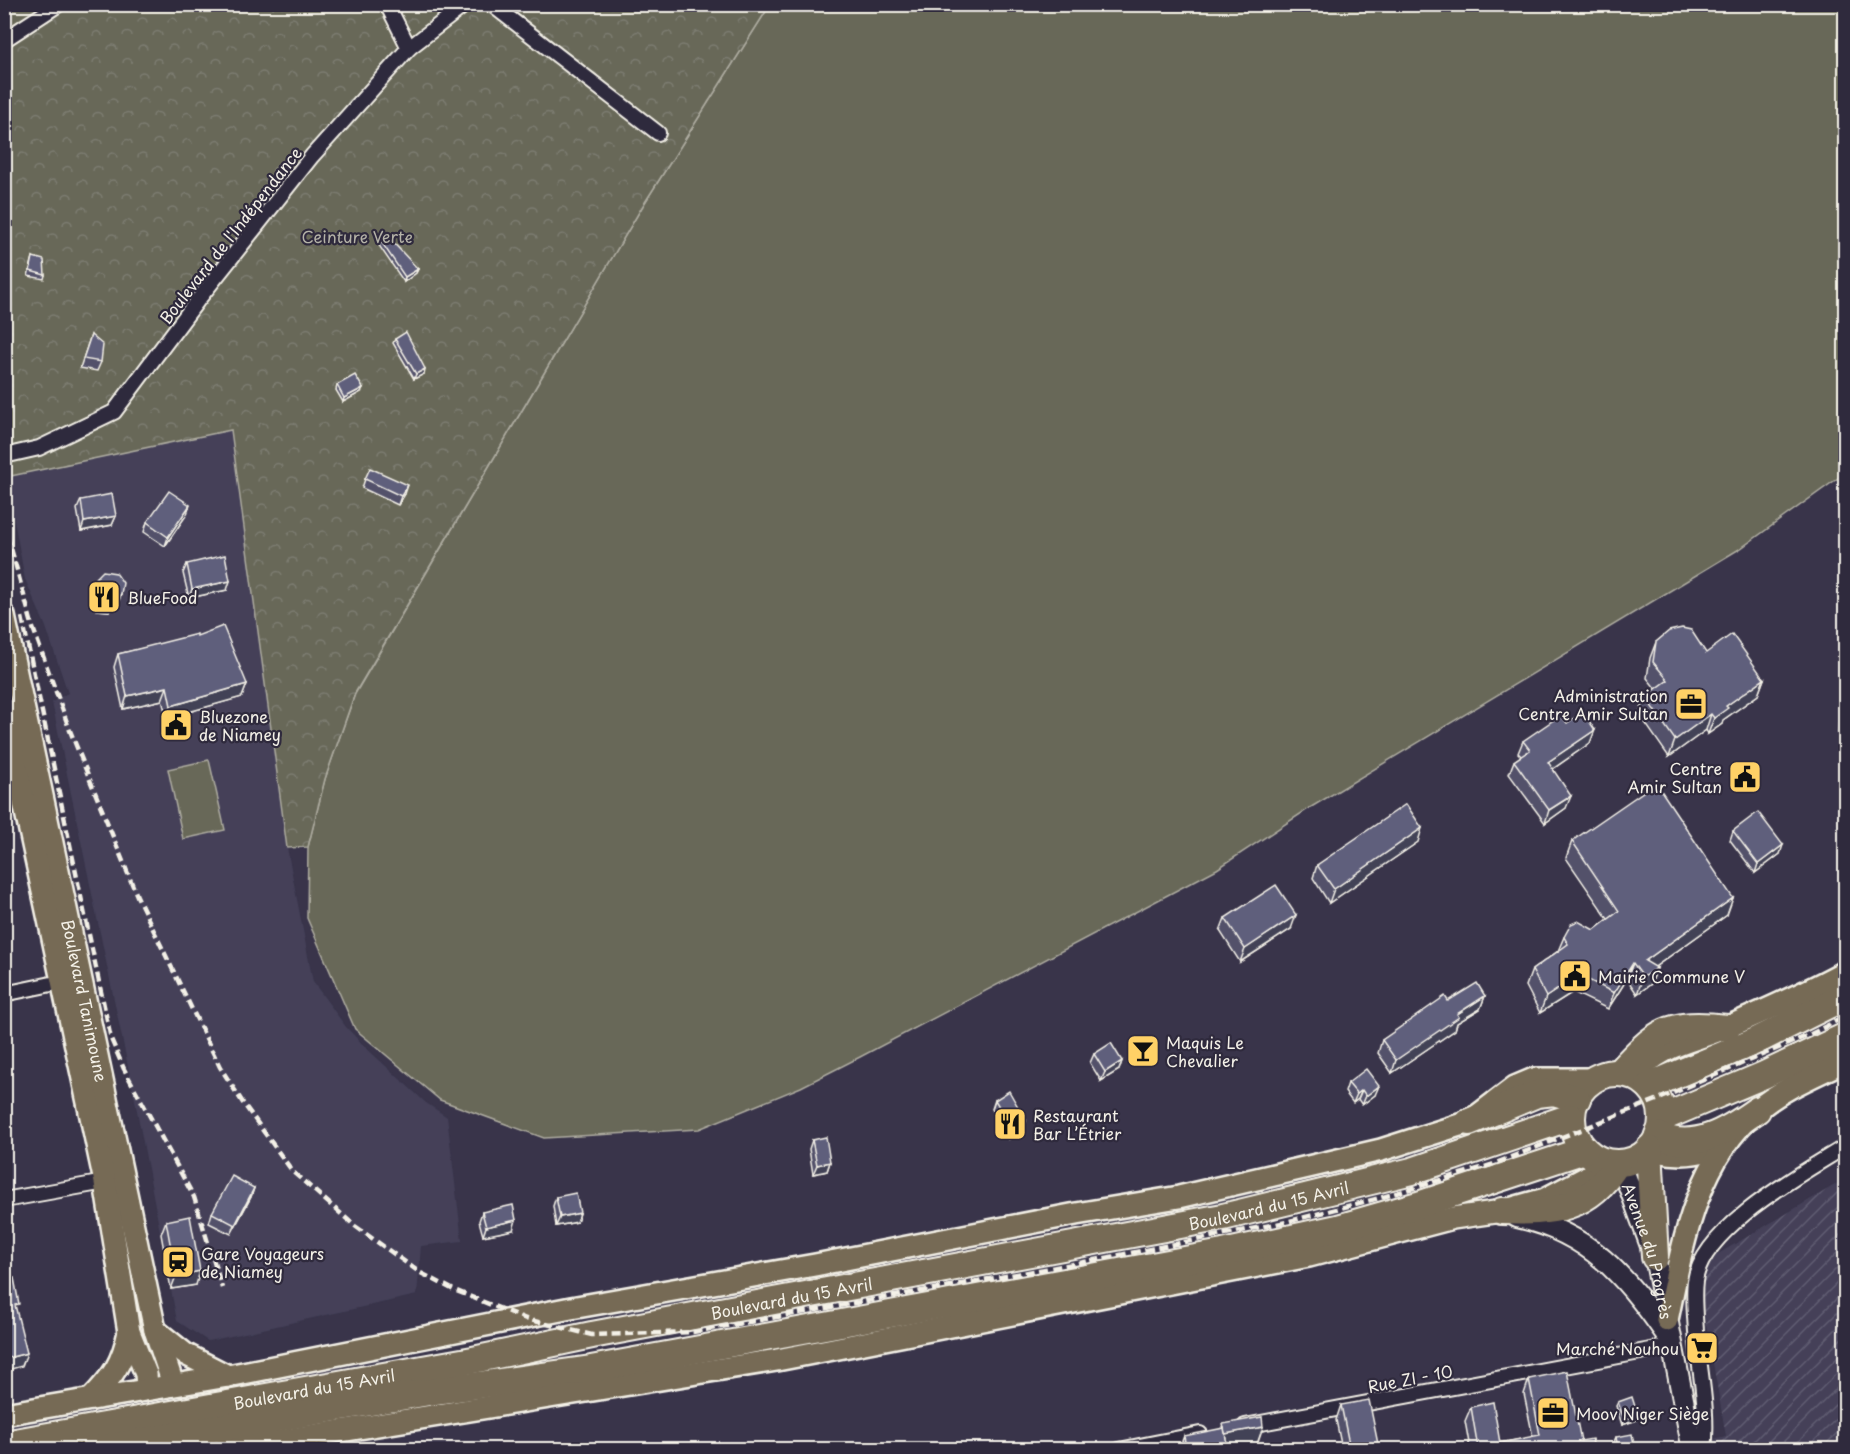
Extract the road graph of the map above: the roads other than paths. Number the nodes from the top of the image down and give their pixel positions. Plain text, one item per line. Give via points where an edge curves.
1 (59, 4) edge
2 (387, 4) edge
3 (466, 4) edge
4 (491, 4) edge
5 (4, 40) edge
6 (409, 48) junction
7 (658, 133) dead end
8 (4, 456) edge
9 (4, 616) edge
10 (4, 709) edge
11 (1845, 971) edge
12 (61, 981) junction
13 (4, 994) edge
14 (1845, 996) edge
15 (1727, 1028) joint
16 (1845, 1036) edge
17 (1845, 1060) edge
18 (1624, 1078) junction
19 (1574, 1108) junction
20 (1757, 1110) junction
21 (1469, 1122) junction
22 (1734, 1136) junction
23 (1655, 1138) junction
24 (1845, 1146) edge
25 (1603, 1158) junction
26 (105, 1182) junction
27 (4, 1200) edge
28 (1498, 1211) junction
29 (1655, 1257) junction
30 (148, 1295) junction
31 (124, 1298) junction
32 (1667, 1320) junction
33 (155, 1330) junction
34 (129, 1332) junction
35 (1671, 1344) junction
36 (228, 1376) junction
37 (173, 1384) junction
38 (147, 1388) junction
39 (91, 1399) junction
40 (4, 1414) edge
41 (4, 1444) edge
42 (91, 1449) edge
43 (223, 1449) edge
44 (1119, 1449) edge
45 (1693, 1449) edge
46 (1704, 1449) edge

1 - 5 street
2 - 6 street
3 - 6 street, Boulevard de l'Indépendance
4 - 7 street
6 - 8 street, Boulevard de l'Indépendance via 279,197 114,412 39,448
9 - 30 main road, Boulevard Tanimoune
10 - 12 main road, Boulevard Tanimoune
11 - 15 main road
12 - 13 street
12 - 26 main road, Boulevard Tanimoune
14 - 18 highway via 1756,1041
15 - 18 highway via 1694,1024 1668,1029 1652,1038
16 - 23 highway via 1764,1075
17 - 20 main road
18 - 19 highway via 1586,1086
18 - 21 main road, Boulevard du 15 Avril via 1534,1079 1515,1087
18 - 23 highway via 1659,1099
19 - 21 highway via 1554,1092 1537,1094
19 - 25 highway via 1578,1140
19 - 41 highway, Boulevard du 15 Avril via 1412,1171 1223,1217 473,1360
20 - 22 main road
20 - 23 highway via 1734,1126 1706,1137 1682,1141
21 - 36 main road, Boulevard du 15 Avril via 1381,1150 1179,1197 571,1308
22 - 23 main road via 1701,1152 1662,1153
22 - 32 main road via 1705,1182 1693,1210
23 - 25 highway via 1640,1157
23 - 29 highway
24 - 46 street via 1741,1216 1700,1265 1695,1281 1696,1329 1706,1429
25 - 28 highway via 1600,1186 1569,1206 1550,1211
25 - 29 street, Avenue du Progrès via 1624,1173
25 - 42 highway, Boulevard du 15 Avril via 1338,1228 1223,1253 591,1369
26 - 27 street
26 - 31 main road, Boulevard Tanimoune
28 - 35 street via 1538,1221 1590,1248 1627,1280
28 - 43 main road via 1454,1218 1309,1256 777,1360
29 - 32 street, Avenue du Progrès
30 - 31 main road
30 - 33 main road, Boulevard Tanimoune
31 - 34 main road, Boulevard Tanimoune
32 - 35 street, Avenue du Progrès
33 - 36 main road via 185,1354
33 - 37 main road, Boulevard Tanimoune
34 - 38 main road, Boulevard Tanimoune via 146,1374
34 - 39 main road via 123,1359
35 - 44 street, Rue ZI - 10
35 - 45 street, Avenue du Progrès
36 - 37 main road, Boulevard du 15 Avril
37 - 38 main road, Boulevard du 15 Avril
38 - 39 main road, Boulevard du 15 Avril
39 - 40 main road, Boulevard du 15 Avril

